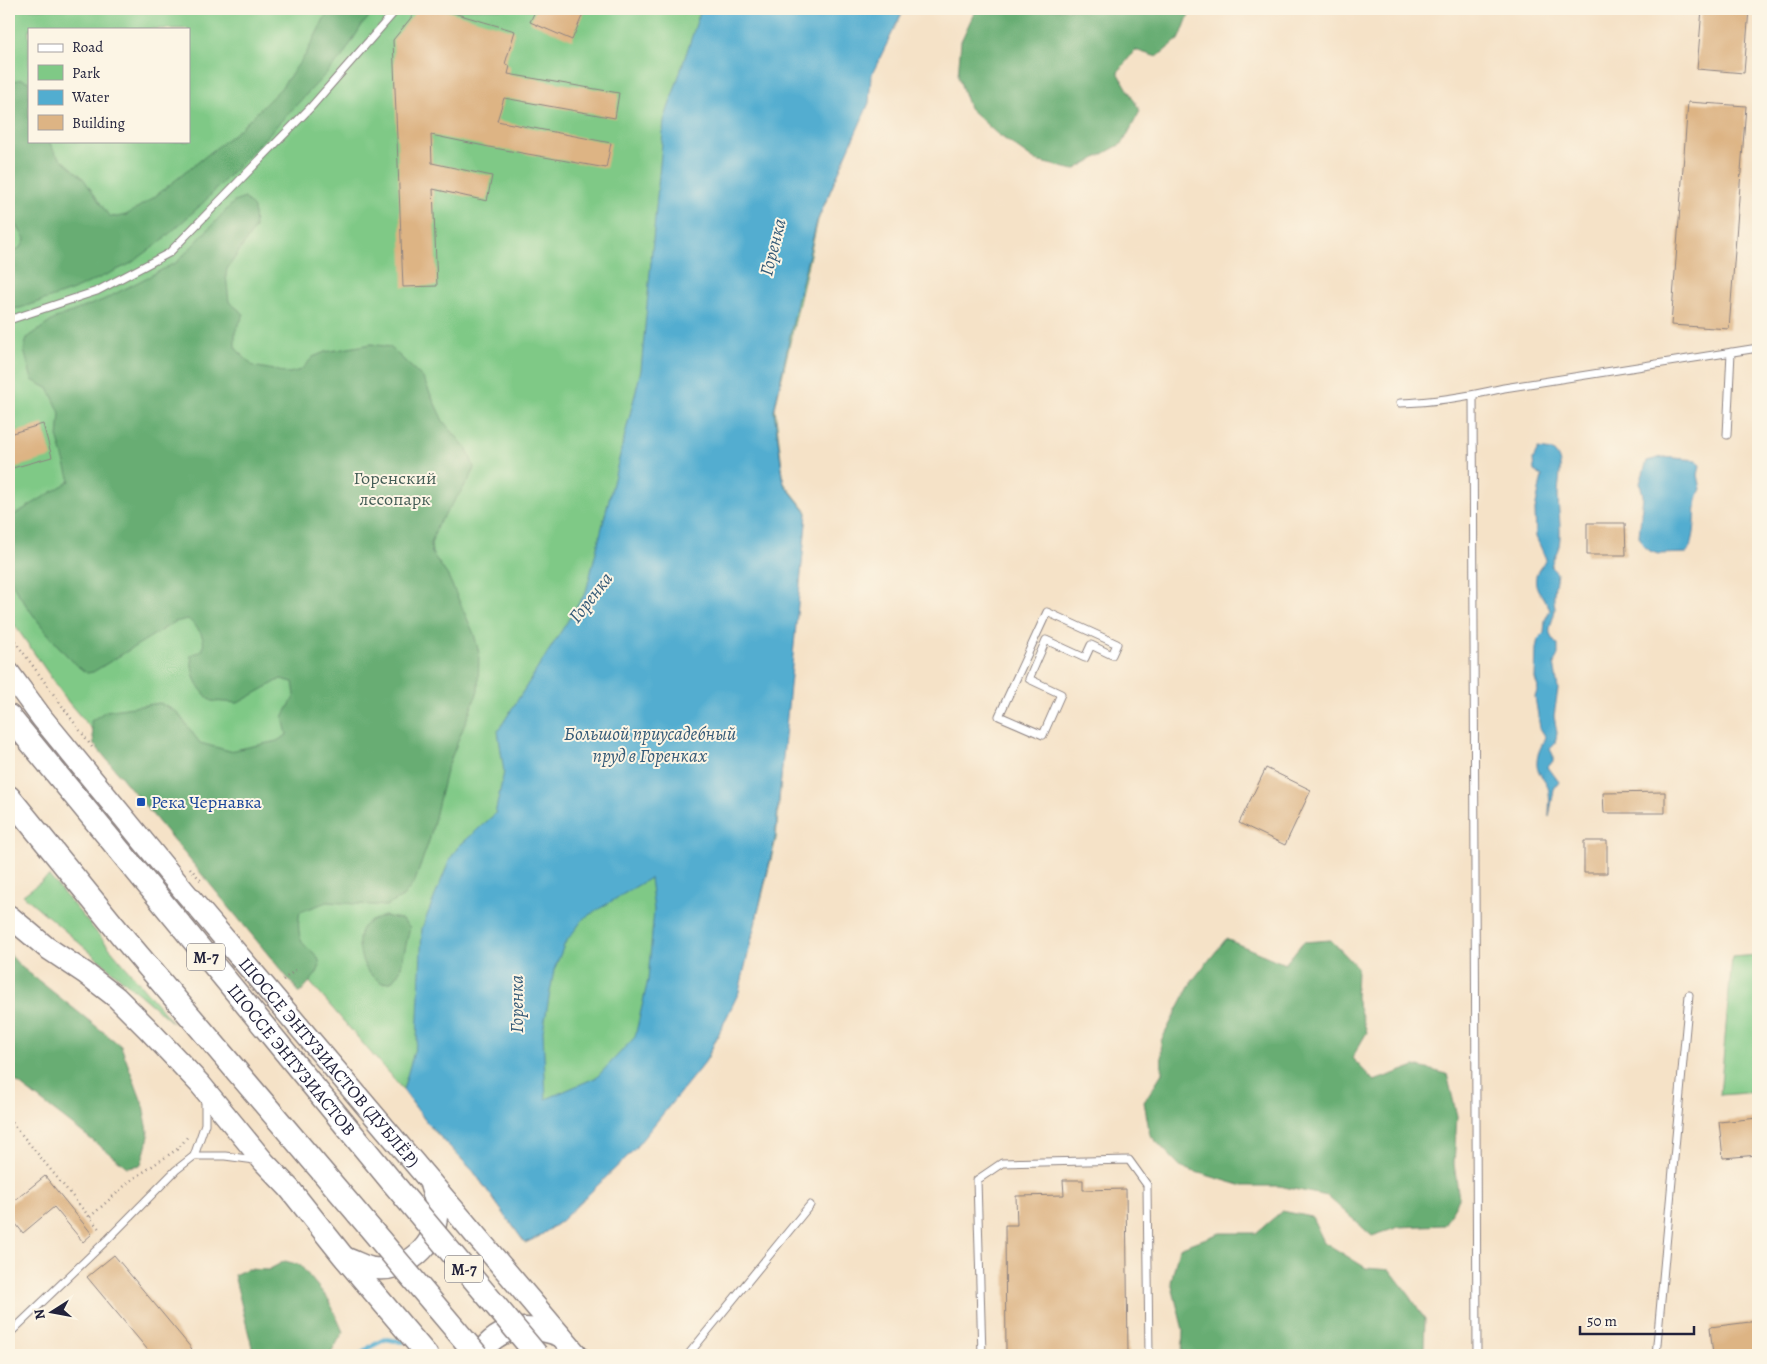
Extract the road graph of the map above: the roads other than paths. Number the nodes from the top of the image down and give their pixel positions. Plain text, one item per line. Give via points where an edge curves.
1 (397, 9) edge
2 (9, 320) edge
3 (1758, 348) edge
4 (1731, 352) junction
5 (1473, 396) junction
6 (1400, 403) dead end
7 (1727, 435) dead end
8 (9, 673) edge
9 (9, 716) edge
10 (999, 716) joint
11 (9, 797) edge
12 (9, 916) edge
13 (1689, 995) dead end
14 (200, 1084) junction
15 (194, 1156) junction
16 (264, 1162) junction
17 (430, 1182) junction
18 (810, 1205) dead end
19 (343, 1256) junction
20 (9, 1334) edge
21 (561, 1336) junction
22 (425, 1353) edge
23 (478, 1355) edge
24 (537, 1355) edge
25 (577, 1355) edge
26 (688, 1355) edge
27 (982, 1355) edge
28 (1150, 1355) edge
29 (1477, 1355) edge
30 (1656, 1355) edge

1 - 2 lane via 311,107 169,253 97,292
3 - 4 lane
4 - 5 lane via 1504,388
4 - 7 lane
5 - 6 lane
5 - 29 lane
8 - 17 main road, ШОССЕ ЭНТУЗИАСТОВ (ДУБЛЁР) via 184,891
9 - 24 highway, ШОССЕ ЭНТУЗИАСТОВ / М-7, bridge
10 - 10 lane via 1042,735 1061,694 1028,679 1046,640 1085,658 1091,645 1112,655 1117,644 1047,612
11 - 23 highway, М-7, bridge via 122,936
12 - 14 main road via 116,997
13 - 30 lane
14 - 15 lane via 206,1104 205,1124
14 - 16 main road
15 - 16 lane via 225,1156
15 - 20 lane
16 - 19 main road
17 - 19 main road via 436,1202 436,1222 429,1240 417,1255 400,1265 381,1268 362,1265
17 - 21 main road, ШОССЕ ЭНТУЗИАСТОВ (ДУБЛЁР)
18 - 26 lane
19 - 22 main road
21 - 23 main road via 535,1328 516,1329 498,1336
21 - 25 main road, ШОССЕ ЭНТУЗИАСТОВ (ДУБЛЁР)
27 - 28 lane via 977,1180 1002,1163 1129,1160 1148,1185

